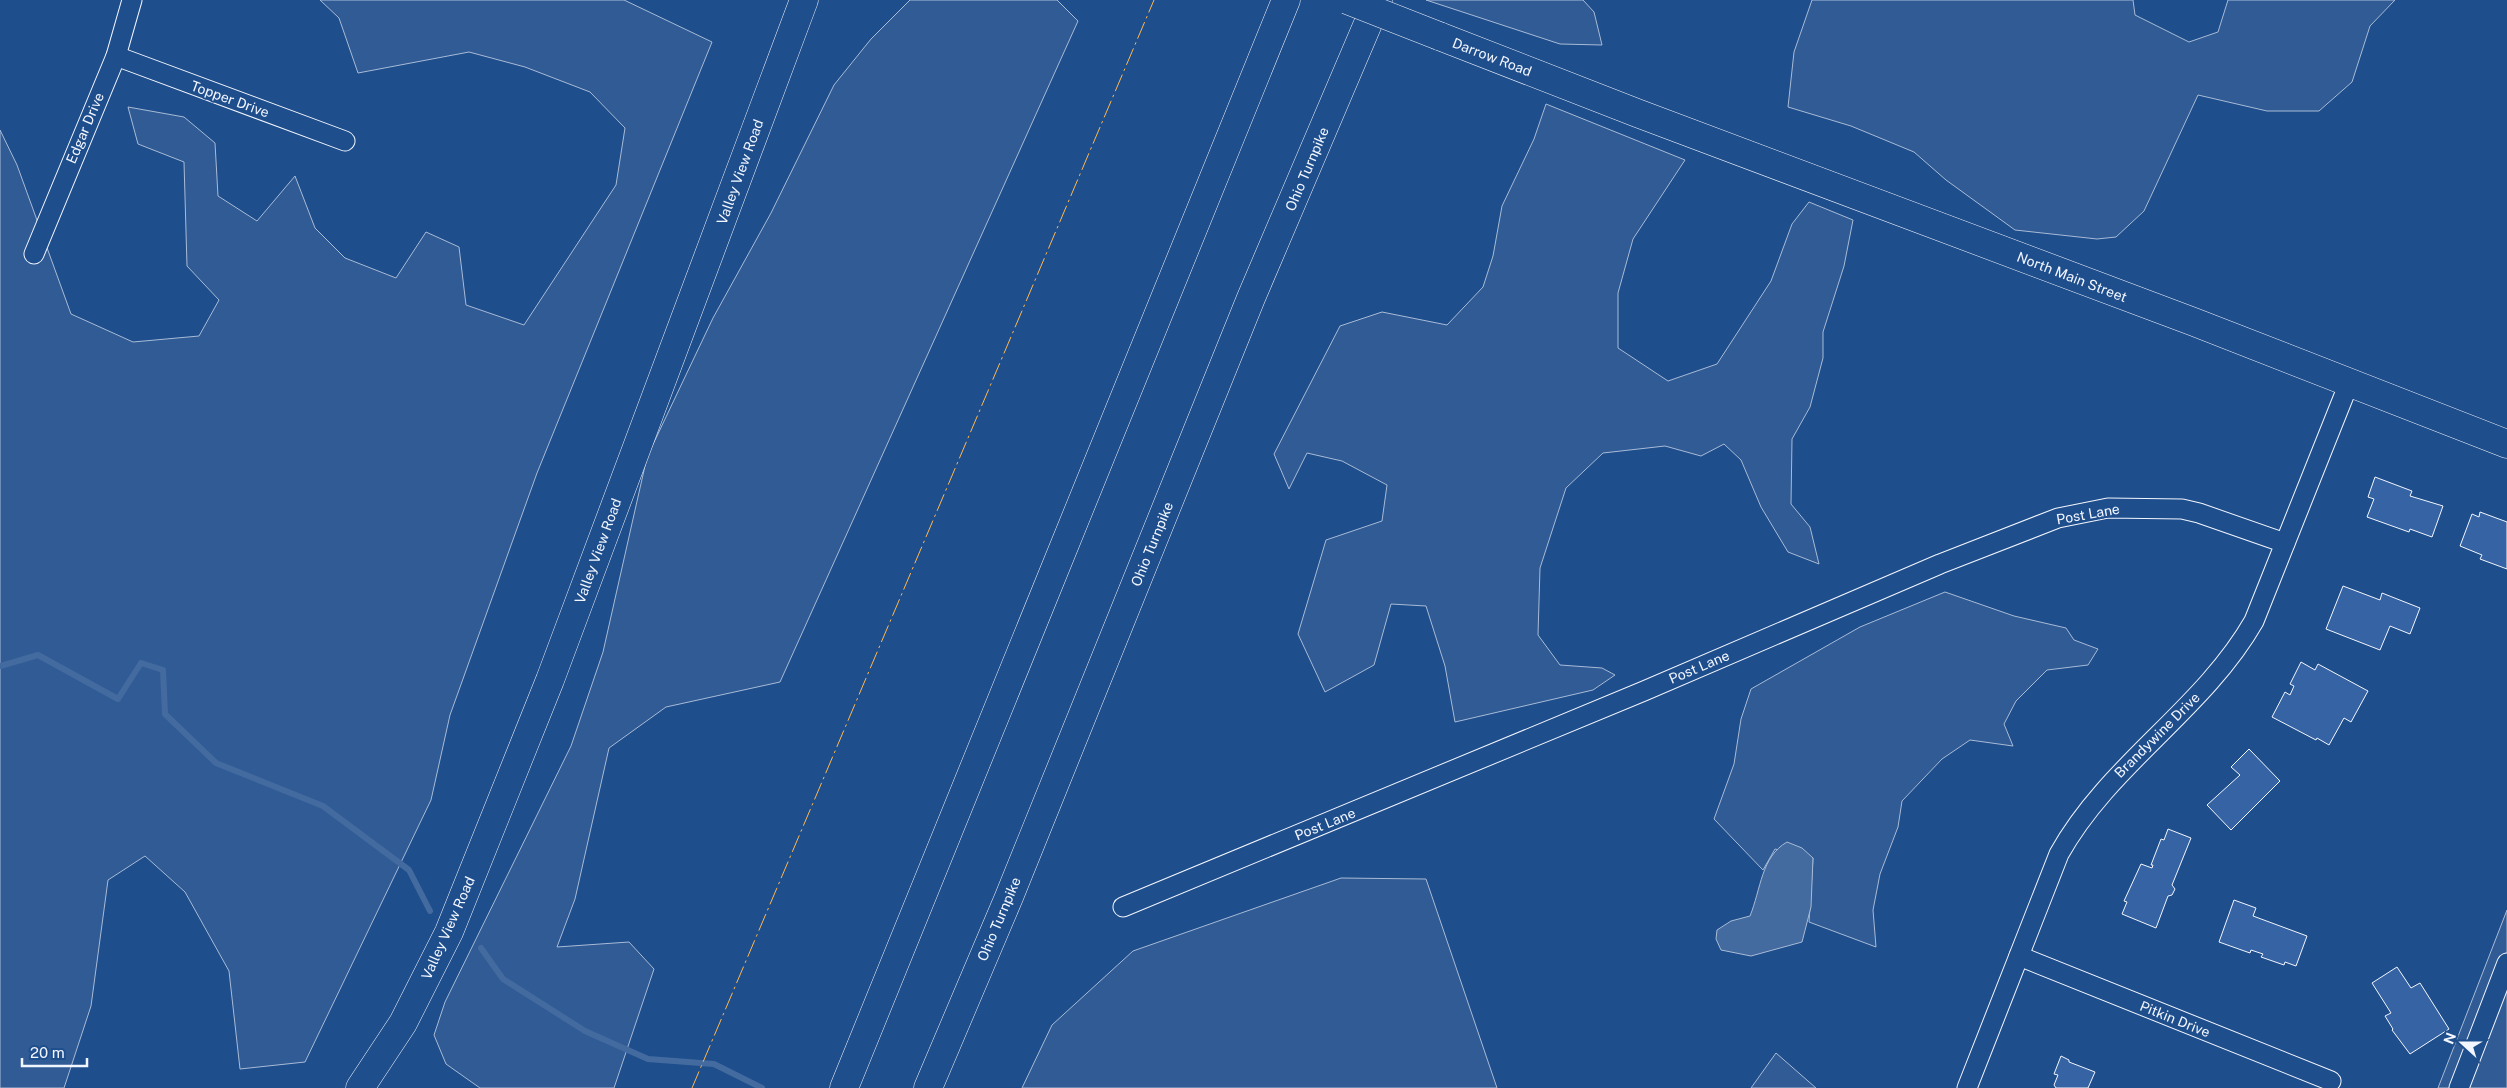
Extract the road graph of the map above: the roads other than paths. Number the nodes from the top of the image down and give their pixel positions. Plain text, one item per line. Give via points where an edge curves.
1 (132, 0) edge
2 (804, 0) edge
3 (1286, 0) edge
4 (1348, 0) edge
5 (1378, 0) edge
6 (116, 56) junction
7 (1636, 113) joint
8 (345, 141) dead end
9 (34, 254) dead end
10 (2349, 383) junction
11 (2507, 444) edge
12 (2285, 543) junction
13 (1123, 907) dead end
14 (2019, 956) junction
15 (2507, 963) edge
16 (2331, 1081) dead end
17 (360, 1088) edge
18 (844, 1088) edge
19 (928, 1088) edge
20 (1967, 1088) edge
21 (2460, 1088) edge

1 - 6 street, Edgar Drive
2 - 17 main road, Valley View Road via 550,680 449,932 403,1023
3 - 18 main road
4 - 7 main road, Darrow Road, bridge
5 - 19 main road, Ohio Turnpike via 1251,298 1012,890
6 - 8 street, Topper Drive
6 - 9 street, Edgar Drive
7 - 10 main road, North Main Street
10 - 11 main road, North Main Street
10 - 12 street, Brandywine Drive
12 - 13 street, Post Lane via 2182,509 2108,508 2058,518 1940,564
12 - 14 street, Brandywine Drive via 2254,621 2239,647 2213,680 2115,777 2074,826 2059,854
14 - 16 street, Pitkin Drive
14 - 20 street, Brandywine Drive
15 - 21 street

